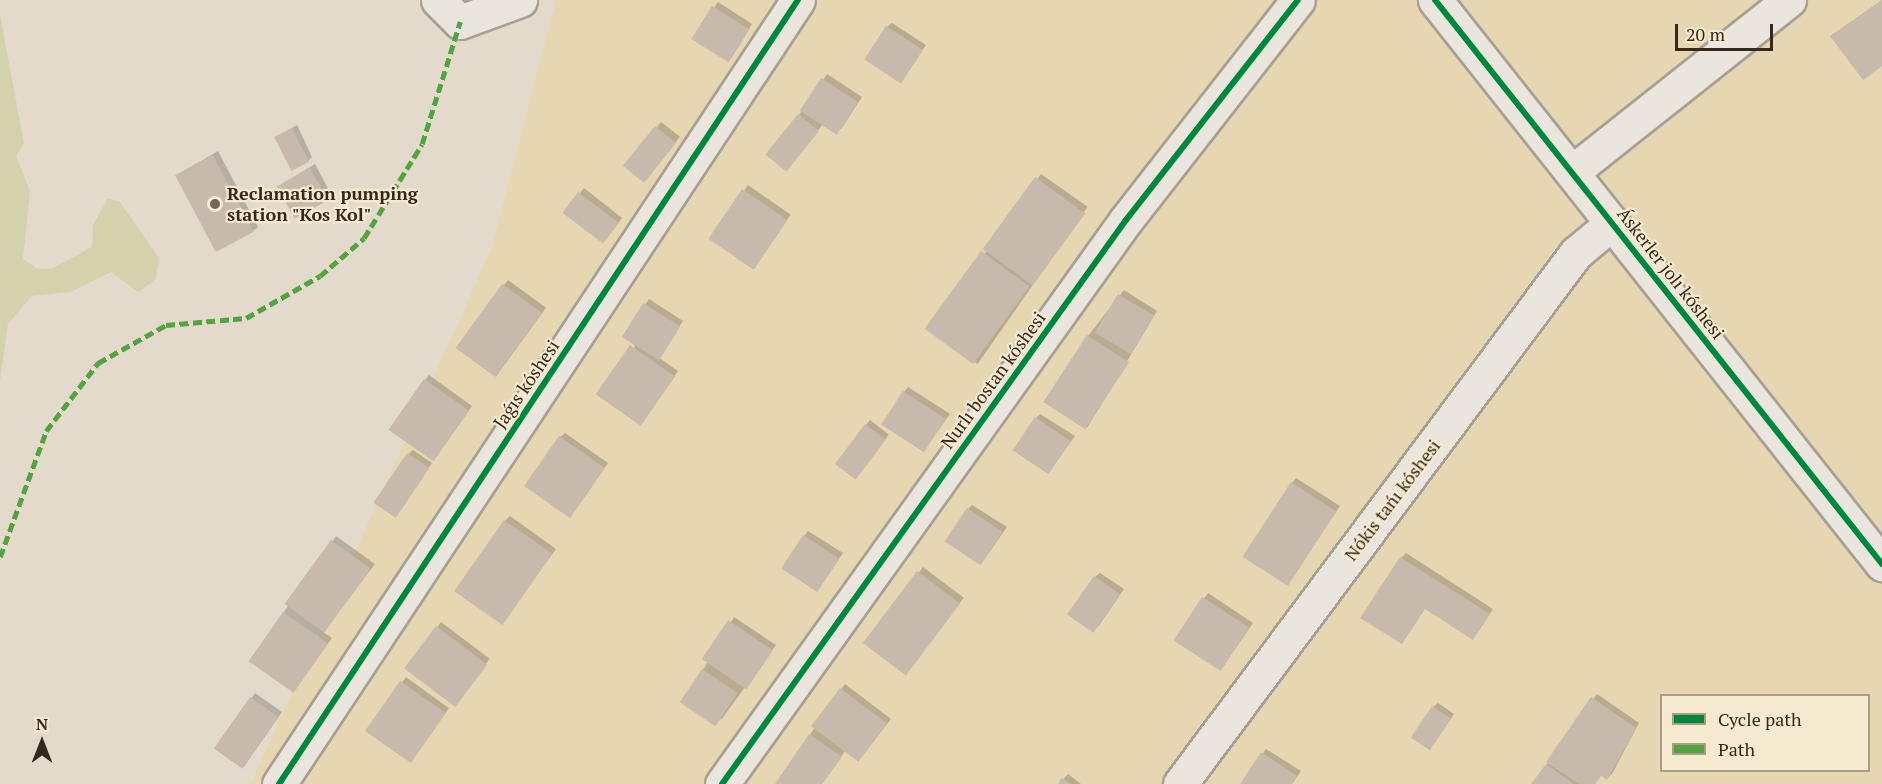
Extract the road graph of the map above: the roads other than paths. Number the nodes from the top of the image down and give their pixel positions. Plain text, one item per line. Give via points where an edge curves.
1 (520, 0) edge
2 (798, 0) edge
3 (1298, 0) edge
4 (1436, 0) edge
5 (1789, 0) edge
6 (449, 11) edge
7 (1572, 172) junction
8 (1612, 223) junction
9 (1882, 564) edge
10 (279, 784) edge
11 (723, 784) edge
12 (1180, 784) edge

1 - 6 street
2 - 10 street, Jaǵıs kóshesi
3 - 11 street, Nurlı bostan kóshesi via 1126,220
4 - 7 street, Áskerler jolı kóshesi
5 - 7 street
7 - 8 street, Áskerler jolı kóshesi
8 - 9 street, Áskerler jolı kóshesi
8 - 12 street, Nókis tańı kóshesi via 1576,253

